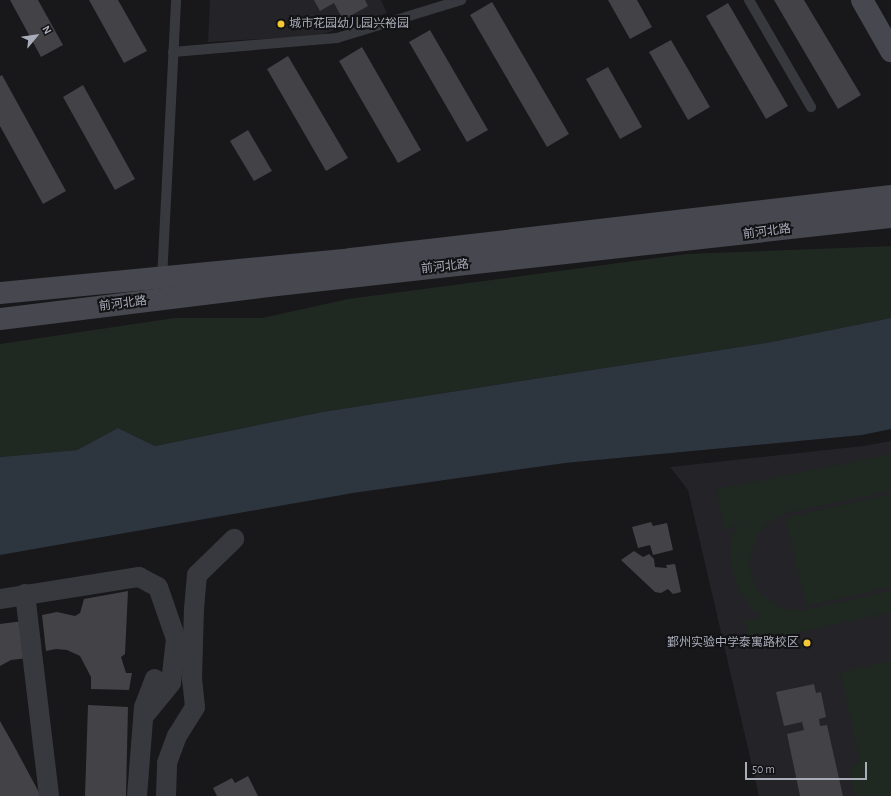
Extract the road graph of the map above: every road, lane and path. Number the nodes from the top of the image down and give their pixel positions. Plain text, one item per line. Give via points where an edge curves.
1 (176, 0) edge
2 (461, 0) edge
3 (749, 0) edge
4 (862, 0) edge
5 (891, 51) edge
6 (173, 52) junction
7 (810, 107) dead end
8 (891, 196) edge
9 (891, 217) edge
10 (162, 277) junction
11 (0, 293) edge
12 (161, 299) junction
13 (0, 319) edge
14 (234, 539) dead end
15 (25, 595) junction
16 (0, 599) edge
17 (155, 679) dead end
18 (144, 716) junction
19 (50, 796) edge
20 (137, 796) edge
21 (166, 796) edge

1 - 6 lane
2 - 6 lane via 337,38
3 - 7 lane
4 - 5 main road
6 - 10 lane
8 - 10 main road, 前河北路 via 351,259
9 - 12 main road, 前河北路
10 - 11 main road, 前河北路
10 - 12 lane
12 - 13 main road, 前河北路
14 - 21 street via 197,576 192,679 195,707 177,736 167,763
15 - 16 street
15 - 18 street via 139,576 158,587 176,639 170,683
15 - 19 street
17 - 18 street via 144,707
18 - 20 street

